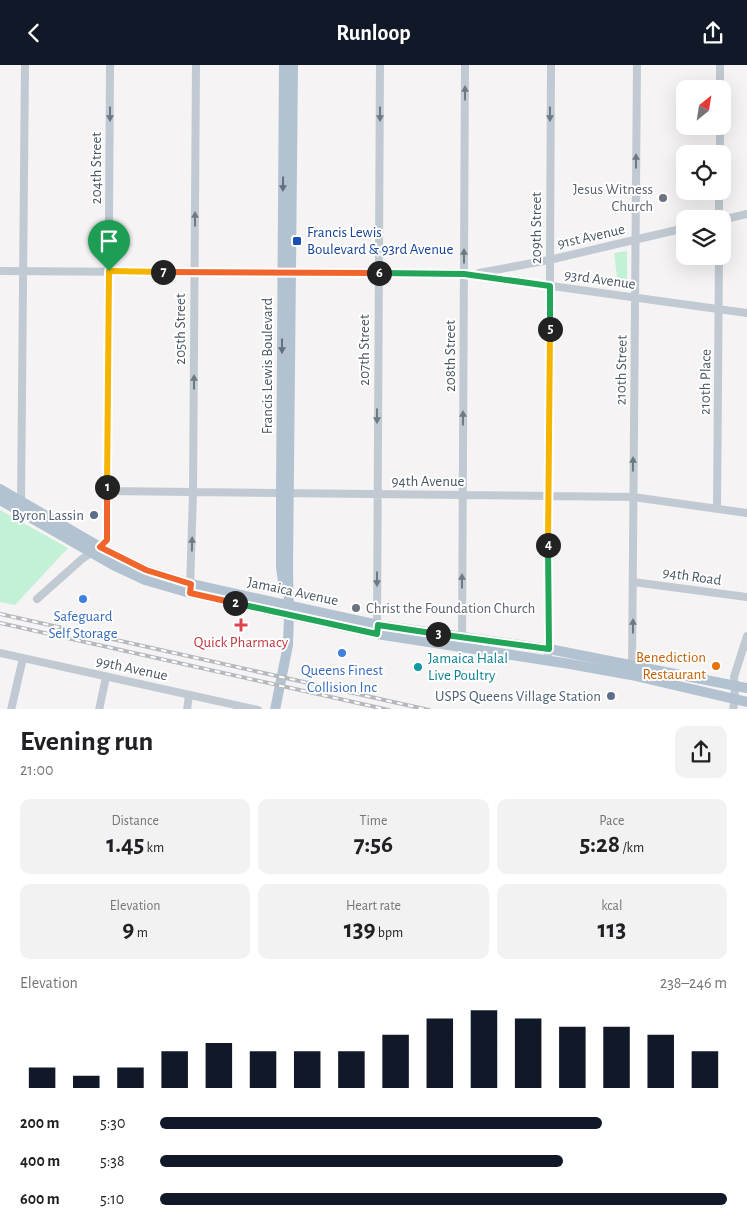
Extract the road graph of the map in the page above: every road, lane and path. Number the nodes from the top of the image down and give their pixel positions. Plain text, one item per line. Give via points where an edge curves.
1 (25, 65) edge
2 (110, 65) edge
3 (196, 65) edge
4 (284, 65) edge
5 (292, 65) edge
6 (380, 65) edge
7 (465, 65) edge
8 (551, 65) edge
9 (637, 65) edge
10 (720, 65) edge
11 (720, 80) edge
12 (747, 214) edge
13 (731, 217) edge
14 (676, 230) edge
15 (635, 240) junction
16 (549, 260) junction
17 (719, 265) edge
18 (0, 271) edge
19 (24, 271) junction
20 (109, 271) junction
21 (194, 272) junction
22 (287, 273) junction
23 (378, 273) junction
24 (468, 274) junction
25 (550, 286) junction
26 (635, 298) junction
27 (719, 309) junction
28 (747, 313) edge
29 (0, 489) edge
30 (107, 491) junction
31 (193, 493) junction
32 (285, 493) junction
33 (377, 495) junction
34 (462, 495) junction
35 (548, 495) junction
36 (633, 497) junction
37 (0, 500) edge
38 (20, 506) junction
39 (717, 509) junction
40 (747, 513) edge
41 (96, 550) junction
42 (633, 582) junction
43 (190, 589) junction
44 (747, 597) edge
45 (38, 599) dead end
46 (289, 611) junction
47 (377, 630) junction
48 (747, 636) edge
49 (462, 642) junction
50 (549, 649) junction
51 (0, 653) edge
52 (23, 658) junction
53 (548, 660) junction
54 (632, 670) junction
55 (106, 677) junction
56 (734, 685) junction
57 (747, 688) edge
58 (189, 695) junction
59 (747, 702) edge
60 (734, 704) edge
61 (12, 709) edge
62 (99, 709) edge
63 (186, 709) edge
64 (258, 709) edge
65 (274, 709) edge

1 - 19 street
2 -> 20 street, 204th Street
21 -> 3 street, 205th Street
4 -> 22 main road, Francis Lewis Boulevard
5 - 22 main road, Francis Lewis Boulevard
6 -> 23 street, 207th Street
24 -> 7 street, 208th Street
8 -> 16 street, 209th Street
15 -> 9 street, 210th Street
10 - 11 street
12 - 13 street
14 - 15 street, 91st Avenue
15 - 16 street, 91st Avenue
15 - 26 street, 210th Street
16 - 24 street, 91st Avenue
16 - 25 street, 209th Street
17 - 27 street, 210th Place
18 - 19 street, 93rd Avenue
19 - 20 street, 93rd Avenue
19 - 38 street
20 - 21 street, 93rd Avenue
20 - 30 street, 204th Street
21 - 22 street, 93rd Avenue
31 -> 21 street, 205th Street
22 - 23 street, 93rd Avenue
22 - 32 main road, Francis Lewis Boulevard
23 - 24 street, 93rd Avenue
23 -> 33 street, 207th Street
24 - 25 street, 93rd Avenue
34 -> 24 street, 208th Street
25 - 26 street, 93rd Avenue
25 - 35 street, 209th Street
26 - 27 street, 93rd Avenue
36 -> 26 street, 210th Street
27 - 28 street, 93rd Avenue
27 - 39 street, 210th Place
29 - 38 main road, Jamaica Avenue
30 - 31 street, 94th Avenue
30 - 41 street, 204th Street via 107,540
31 - 32 street, 94th Avenue
43 -> 31 street, 205th Street
32 - 33 street, 94th Avenue
32 - 46 main road, Francis Lewis Boulevard via 281,567
33 - 34 street, 94th Avenue
33 -> 47 street, 207th Street
34 - 35 street, 94th Avenue
49 -> 34 street, 208th Street
35 - 36 street, 94th Avenue
35 - 50 street, 209th Street
36 - 39 street, 94th Avenue
36 - 42 street, 210th Street
37 - 38 main road, Jamaica Avenue
38 - 41 main road, Jamaica Avenue
39 - 40 street, 94th Avenue
41 - 43 main road, Jamaica Avenue via 112,565 146,580
41 - 45 street
42 - 44 street, 94th Road
54 -> 42 street, 210th Street
43 - 46 main road, Jamaica Avenue
46 - 47 main road, Jamaica Avenue
46 - 65 main road, Francis Lewis Boulevard via 286,653
47 - 49 main road, Jamaica Avenue
48 - 56 street
49 - 50 main road, Jamaica Avenue
49 - 53 main road, Jamaica Avenue
50 - 53 street, 209th Street
50 - 54 main road, Jamaica Avenue
51 - 52 street, 99th Avenue
52 - 55 street, 99th Avenue
52 - 61 street
53 - 54 main road, Jamaica Avenue
54 - 56 main road, Jamaica Avenue
54 - 60 main road, Jamaica Avenue
55 - 58 street, 99th Avenue
55 - 62 street
56 - 57 main road, Jamaica Avenue
56 - 60 street
58 - 63 street
58 - 64 street, 99th Avenue
59 - 60 main road, Jamaica Avenue

